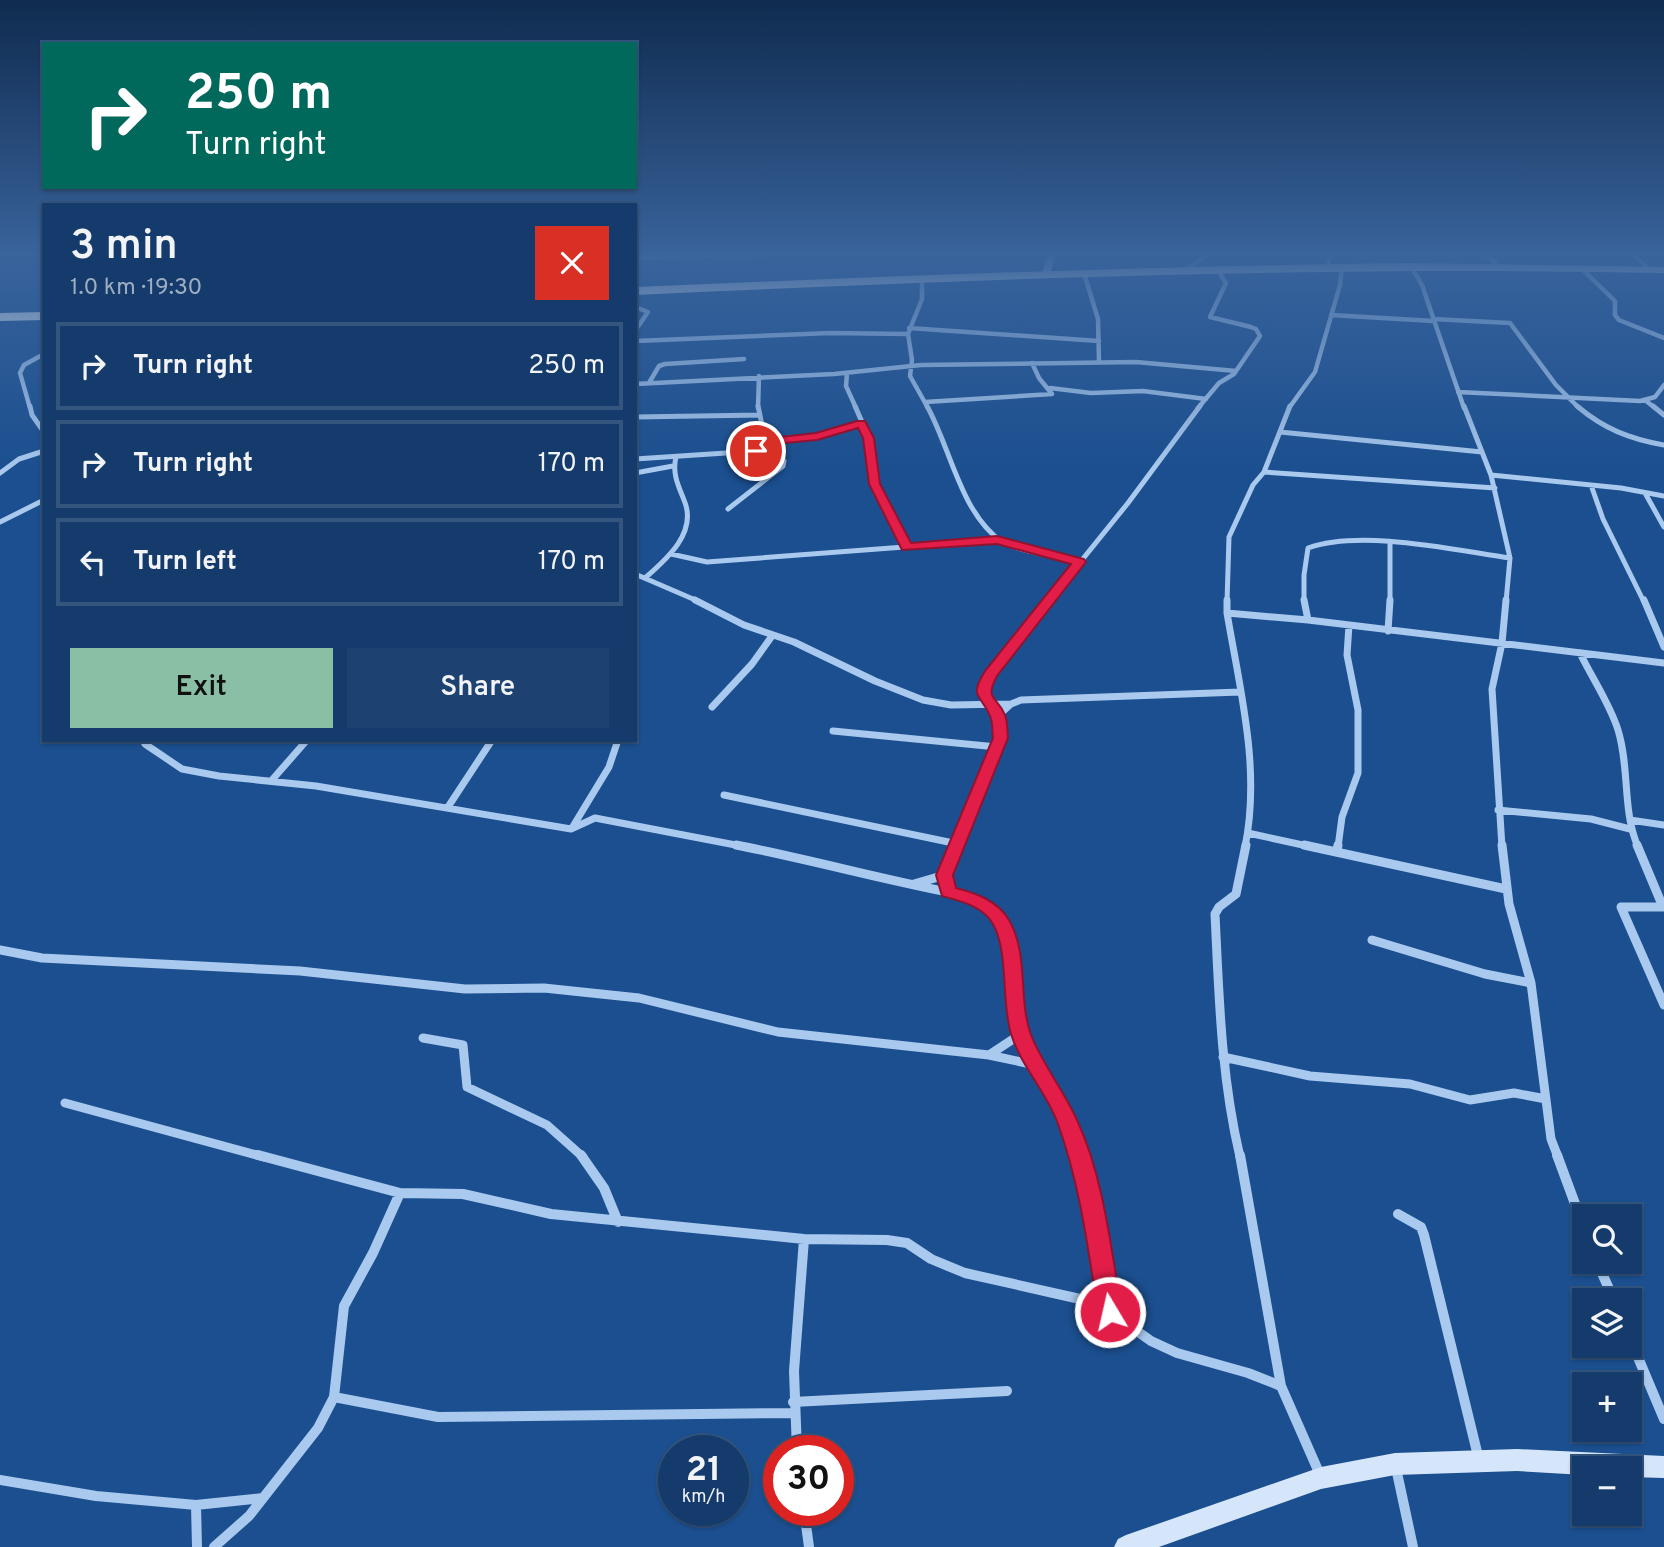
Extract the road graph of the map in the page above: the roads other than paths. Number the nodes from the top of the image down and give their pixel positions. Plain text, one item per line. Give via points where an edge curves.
1 (911, 326) edge
2 (1098, 326) edge
3 (1248, 326) edge
4 (1328, 326) edge
5 (1435, 326) edge
6 (1512, 326) edge
7 (1634, 326) edge
8 (909, 331) junction
9 (1663, 338) edge
10 (637, 341) edge
11 (1099, 341) junction
12 (42, 355) edge
13 (744, 359) dead end
14 (1099, 362) junction
15 (1032, 363) junction
16 (910, 367) junction
17 (1236, 371) junction
18 (847, 373) junction
19 (759, 376) junction
20 (649, 383) junction
21 (637, 384) edge
22 (1664, 385) edge
23 (1050, 388) junction
24 (1458, 392) junction
25 (1566, 396) junction
26 (1206, 399) junction
27 (1645, 400) junction
28 (925, 402) junction
29 (760, 408) junction
30 (744, 414) junction
31 (760, 415) junction
32 (1664, 415) edge
33 (637, 417) edge
34 (861, 423) junction
35 (42, 429) edge
36 (1280, 432) junction
37 (768, 443) junction
38 (1664, 445) edge
39 (762, 450) junction
40 (42, 452) edge
41 (1482, 452) junction
42 (777, 453) junction
43 (677, 457) junction
44 (637, 459) edge
45 (673, 466) junction
46 (0, 472) edge
47 (1264, 472) junction
48 (637, 473) edge
49 (1490, 475) junction
50 (1591, 485) junction
51 (1494, 488) junction
52 (1645, 493) junction
53 (1664, 496) edge
54 (42, 501) edge
55 (728, 509) dead end
56 (0, 522) edge
57 (1664, 527) edge
58 (997, 540) junction
59 (1390, 544) junction
60 (906, 547) junction
61 (671, 554) junction
62 (1510, 558) junction
63 (1080, 562) junction
64 (637, 575) edge
65 (645, 578) junction
66 (1227, 613) junction
67 (1308, 620) junction
68 (1349, 625) junction
69 (1388, 631) junction
70 (772, 636) junction
71 (1502, 643) junction
72 (1664, 647) edge
73 (1580, 653) junction
74 (1664, 663) edge
75 (1240, 692) junction
76 (987, 702) junction
77 (1011, 704) junction
78 (712, 707) dead end
79 (998, 716) junction
80 (833, 731) dead end
81 (146, 742) edge
82 (305, 742) edge
83 (491, 742) edge
84 (617, 742) edge
85 (997, 747) junction
86 (272, 780) junction
87 (724, 795) dead end
88 (448, 807) junction
89 (1498, 810) junction
90 (1630, 824) junction
91 (1664, 825) edge
92 (571, 829) junction
93 (1248, 833) junction
94 (958, 844) junction
95 (1337, 852) junction
96 (945, 875) junction
97 (914, 884) junction
98 (1506, 889) junction
99 (948, 892) junction
100 (1663, 907) edge
101 (1372, 940) dead end
102 (0, 950) edge
103 (1531, 983) junction
104 (1664, 1005) edge
105 (1021, 1034) junction
106 (423, 1038) dead end
107 (989, 1055) junction
108 (1223, 1057) junction
109 (1040, 1066) junction
110 (1546, 1099) junction
111 (65, 1103) dead end
112 (400, 1193) junction
113 (1575, 1204) edge
114 (1398, 1214) dead end
115 (618, 1222) junction
116 (804, 1239) junction
117 (1110, 1312) junction
118 (1638, 1358) edge
119 (1281, 1386) junction
120 (1007, 1391) dead end
121 (334, 1397) junction
122 (793, 1407) junction
123 (1664, 1419) edge
124 (796, 1435) edge
125 (1479, 1461) junction
126 (1395, 1464) junction
127 (1664, 1467) edge
128 (1321, 1478) junction
129 (0, 1480) edge
130 (264, 1498) junction
131 (196, 1505) junction
132 (806, 1526) edge
133 (197, 1547) edge
134 (214, 1547) edge
135 (809, 1547) edge
136 (1126, 1547) edge
137 (1413, 1547) edge

1 - 8 street
2 - 11 street
3 - 17 street via 1260,336
4 - 36 street via 1315,372 1287,411
5 - 24 street
6 - 25 street
7 - 9 street
8 - 10 street
8 - 11 street via 993,331
8 - 16 street
11 - 14 street
12 - 35 street via 24,365 20,373 32,415
13 - 20 street via 665,364
14 - 15 street
14 - 17 street via 1181,363
15 - 16 street
15 - 23 street
16 - 18 street
16 - 28 street via 910,376
17 - 26 street
18 - 19 street
18 - 34 street via 846,386
19 - 20 street
19 - 29 street
20 - 21 street
22 - 27 street via 1655,397
23 - 26 street via 1091,393 1143,391
23 - 28 street via 1048,396
24 - 25 street
24 - 41 street
25 - 27 street
25 - 38 street via 1596,424
26 - 63 street
27 - 32 street
28 - 58 street via 965,493
29 - 30 street
29 - 31 street
30 - 31 street
30 - 33 street
31 - 37 street
34 - 37 street via 817,437
34 - 60 street via 869,438 874,484
36 - 41 street
36 - 47 street
37 - 39 street
37 - 42 street
39 - 42 street
39 - 43 street
40 - 46 street
41 - 49 street
42 - 55 street via 783,466
43 - 44 street
43 - 45 street
45 - 48 street
45 - 61 street via 688,513
47 - 51 street
47 - 66 street via 1253,485 1229,537
49 - 50 street
49 - 51 street
50 - 52 street
50 - 72 street
51 - 62 street
52 - 53 street
52 - 57 street
54 - 56 street
58 - 60 street
58 - 63 street
59 - 62 street
59 - 67 street via 1325,541 1308,548 1303,582
59 - 69 street
60 - 61 street via 707,562
61 - 65 street
62 - 71 street
63 - 76 street via 990,674 983,689
64 - 65 street
65 - 70 street
66 - 67 street
66 - 75 street
67 - 68 street
68 - 69 street
68 - 95 street via 1347,654 1358,710 1358,774 1342,817
69 - 71 street
70 - 76 street via 923,700 951,705
70 - 78 street
71 - 73 street
71 - 89 street via 1492,689
73 - 74 street
73 - 90 street via 1618,729
75 - 77 street via 1055,697
75 - 93 street via 1250,747
76 - 77 street
76 - 79 street
77 - 79 street
79 - 85 street
80 - 85 street
81 - 86 street via 182,769
82 - 86 street
83 - 88 street
84 - 92 street via 609,768
85 - 94 street
86 - 88 street
87 - 94 street
88 - 92 street
89 - 90 street
89 - 98 street
90 - 91 street
90 - 100 street
92 - 97 street via 595,818
93 - 95 street
93 - 108 street via 1236,894 1215,914
94 - 96 street
95 - 98 street
96 - 97 street
96 - 99 street
97 - 99 street
98 - 103 street
99 - 105 street via 969,897 1002,923
100 - 104 street via 1621,907
101 - 103 street
102 - 107 street via 42,958 300,971 465,989 558,990 639,998 778,1032
103 - 110 street
105 - 107 street
105 - 109 street
106 - 115 street via 463,1045 461,1072 467,1087 564,1137 596,1171
107 - 109 street
108 - 110 street via 1310,1076 1410,1084 1470,1100 1514,1093
108 - 119 street
109 - 117 street via 1068,1122 1092,1203
110 - 113 street via 1551,1139
111 - 112 street
112 - 115 street via 463,1194 551,1214
112 - 121 street via 344,1306
114 - 125 street via 1421,1227 1424,1235
115 - 116 street
116 - 117 street via 907,1243 930,1259 965,1273 1080,1299
116 - 122 street
117 - 119 street via 1177,1353
118 - 123 street
119 - 128 street
120 - 122 street
121 - 122 street via 439,1417
121 - 130 street via 318,1428
122 - 124 street
125 - 126 street
125 - 127 street
126 - 128 street
126 - 137 street
128 - 136 street
129 - 131 street via 96,1496
130 - 131 street
130 - 134 street
131 - 133 street
132 - 135 street

